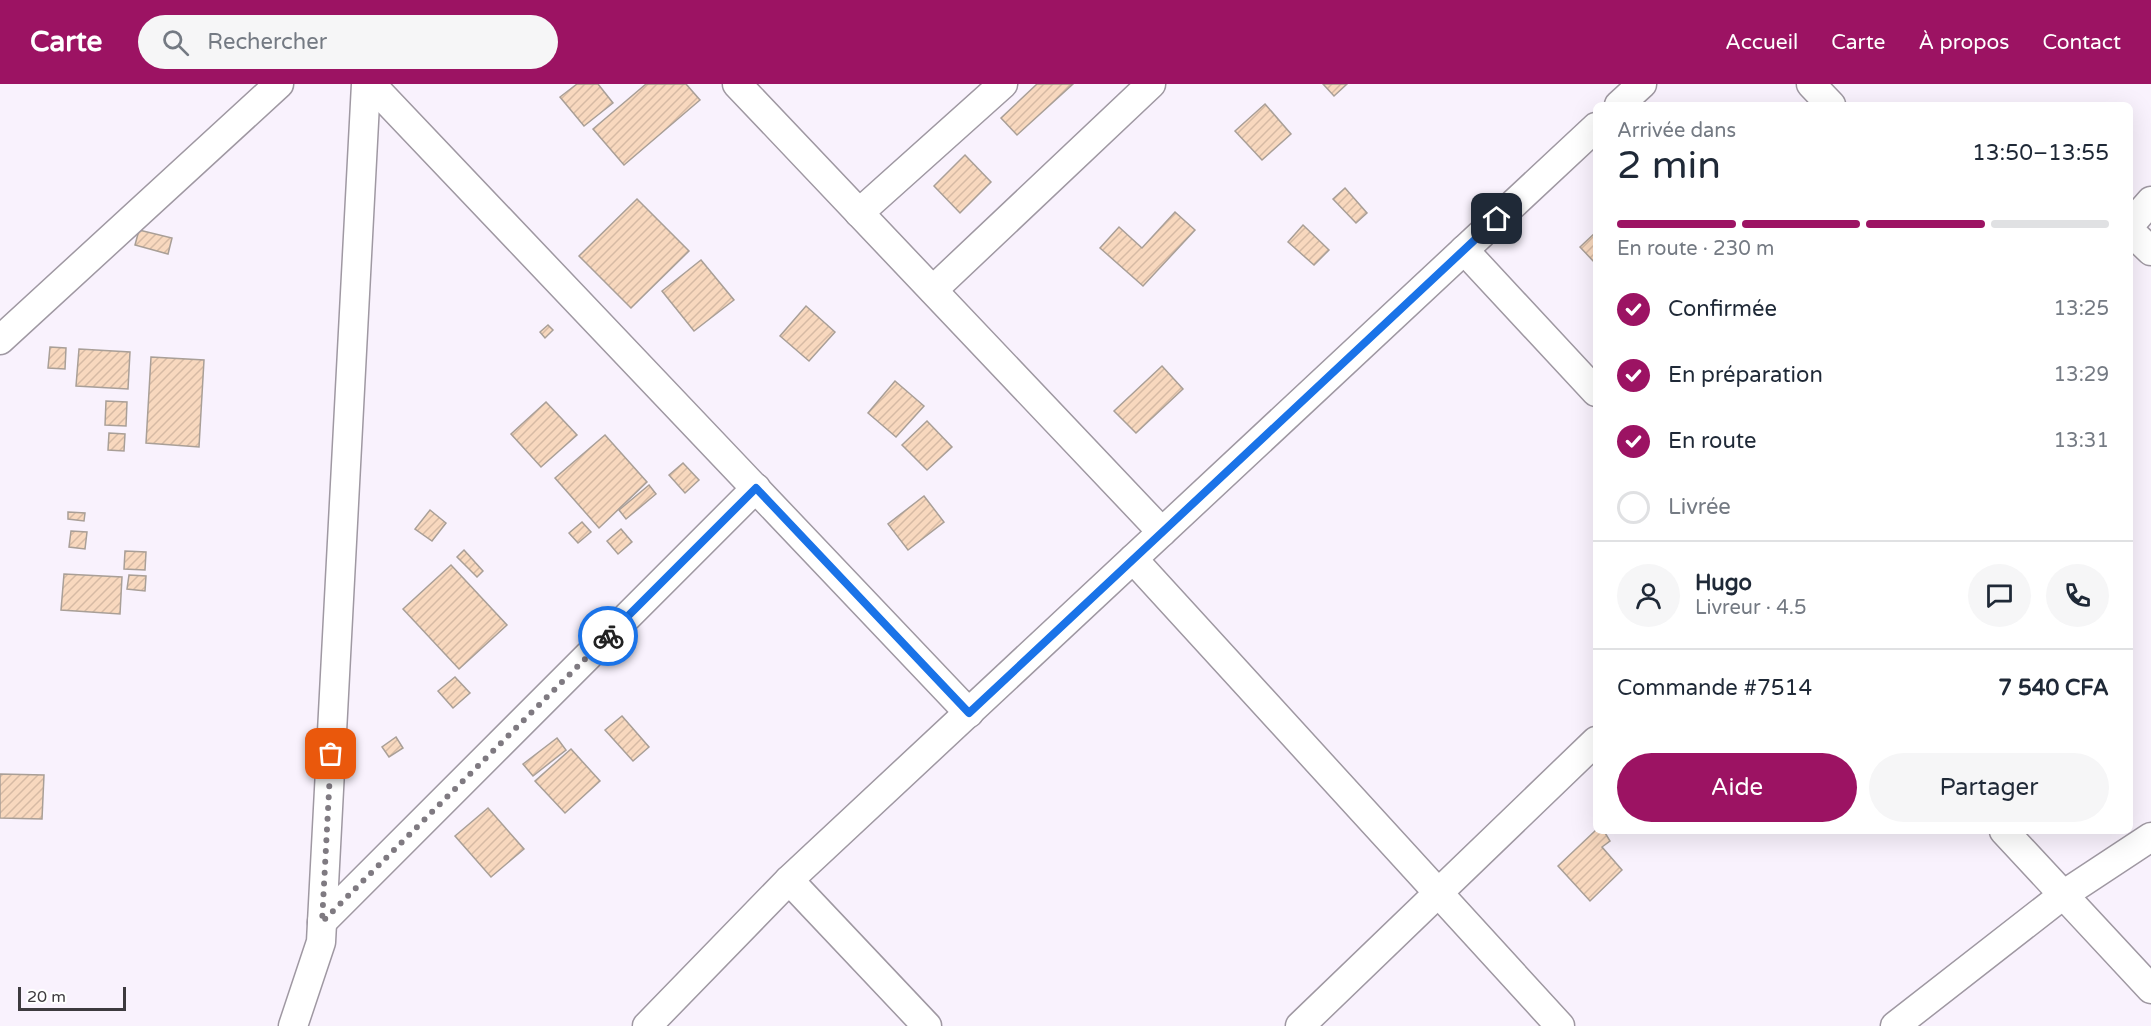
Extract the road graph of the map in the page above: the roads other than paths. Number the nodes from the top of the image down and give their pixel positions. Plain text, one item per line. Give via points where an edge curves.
1 (279, 84) edge
2 (368, 84) edge
3 (737, 84) edge
4 (1003, 84) edge
5 (1151, 84) edge
6 (1642, 84) edge
7 (1811, 84) edge
8 (1622, 102) edge
9 (1827, 102) edge
10 (1593, 130) edge
11 (2151, 201) edge
12 (859, 213) junction
13 (2133, 222) edge
14 (2133, 234) edge
15 (1464, 250) junction
16 (2151, 251) edge
17 (933, 290) junction
18 (0, 340) edge
19 (1593, 389) edge
20 (756, 488) junction
21 (1162, 532) junction
22 (1133, 559) junction
23 (969, 713) junction
24 (1593, 744) edge
25 (2007, 834) edge
26 (2151, 837) edge
27 (789, 880) junction
28 (1438, 893) junction
29 (2063, 895) junction
30 (322, 922) junction
31 (2151, 989) edge
32 (293, 1026) edge
33 (647, 1026) edge
34 (927, 1026) edge
35 (1300, 1026) edge
36 (1560, 1026) edge
37 (1895, 1026) edge

1 - 18 street
2 - 20 street
2 - 30 street
3 - 12 street
4 - 12 street
5 - 17 street
6 - 8 street
7 - 9 street
10 - 15 street
11 - 13 street
12 - 17 street
14 - 16 street
15 - 19 street
15 - 21 street
17 - 21 street
20 - 23 street
20 - 30 street
21 - 22 street
22 - 23 street
22 - 28 street
23 - 27 street
24 - 28 street
25 - 29 street
26 - 29 street
27 - 33 street
27 - 34 street
28 - 35 street
28 - 36 street
29 - 31 street
29 - 37 street
30 - 32 street via 321,942

